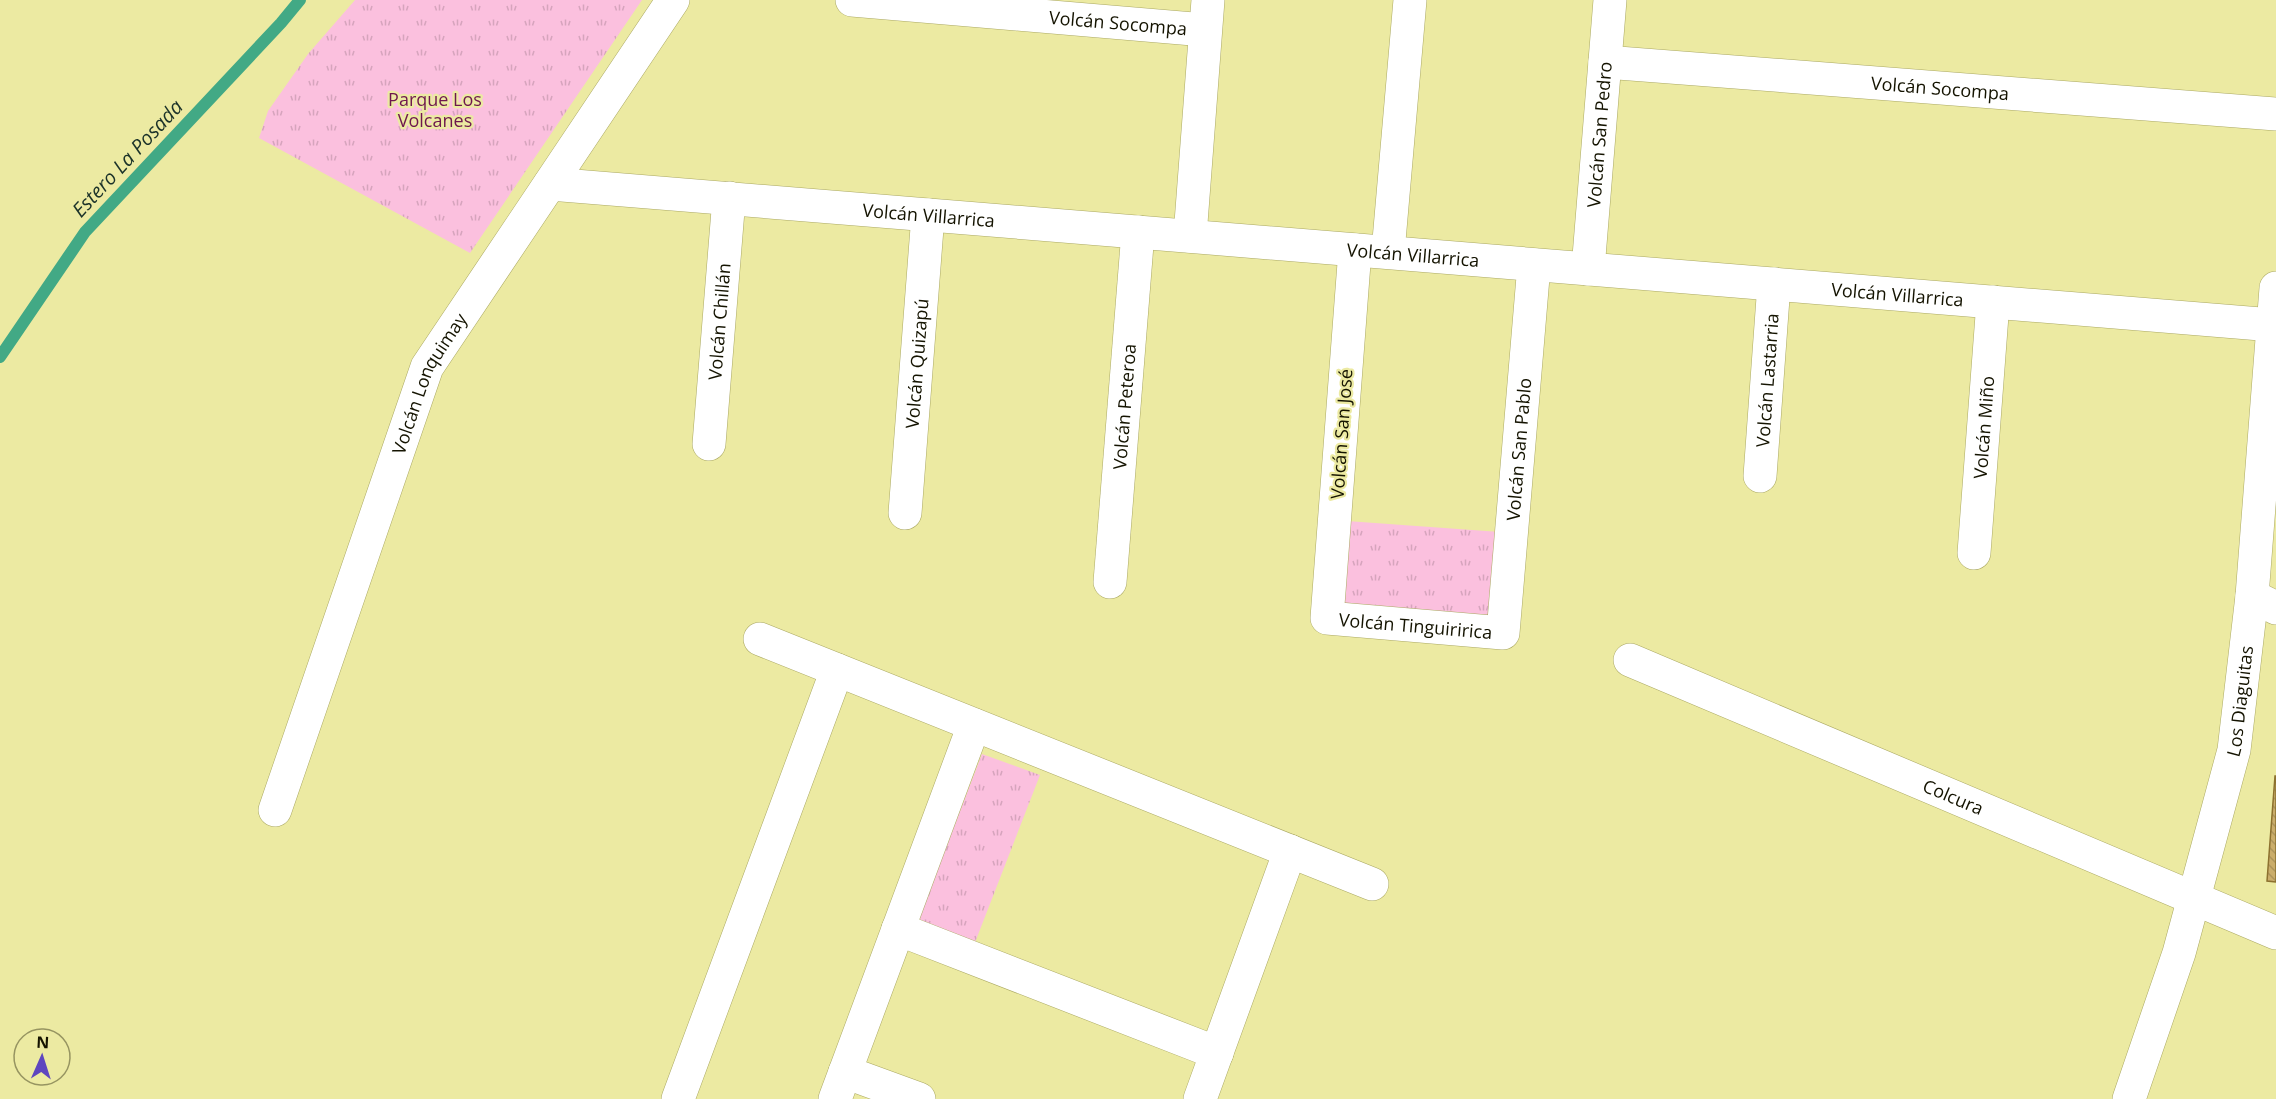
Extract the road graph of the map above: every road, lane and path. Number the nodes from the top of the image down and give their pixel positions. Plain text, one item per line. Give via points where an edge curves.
1 (673, 0) edge
2 (852, 0) edge
3 (1410, 0) edge
4 (1610, 0) edge
5 (1207, 15) edge
6 (1605, 62) junction
7 (2276, 114) edge
8 (550, 184) junction
9 (729, 198) junction
10 (928, 215) junction
11 (1138, 232) junction
12 (1190, 236) junction
13 (1355, 250) junction
14 (1388, 252) junction
15 (1534, 265) junction
16 (1588, 269) junction
17 (1774, 284) junction
18 (2276, 288) edge
19 (1993, 302) junction
20 (2275, 326) edge
21 (709, 444) dead end
22 (1760, 476) dead end
23 (905, 513) dead end
24 (1974, 553) dead end
25 (1110, 582) dead end
26 (2264, 602) edge
27 (1327, 618) joint
28 (1503, 633) joint
29 (760, 639) dead end
30 (1630, 660) dead end
31 (837, 670) junction
32 (974, 725) junction
33 (275, 810) dead end
34 (1290, 851) junction
35 (1372, 885) dead end
36 (2193, 900) junction
37 (898, 929) junction
38 (2276, 933) edge
39 (1217, 1053) junction
40 (840, 1085) edge
41 (678, 1099) edge
42 (920, 1099) edge
43 (1200, 1099) edge
44 (2129, 1099) edge

1 - 8 street, Volcán Lonquimay
2 - 5 street, Volcán Socompa
3 - 14 street
4 - 6 street, Volcán San Pedro
5 - 12 street
6 - 7 street, Volcán Socompa
6 - 16 street, Volcán San Pedro
8 - 9 street, Volcán Villarrica
8 - 33 street, Volcán Lonquimay via 427,367
9 - 10 street, Volcán Villarrica
9 - 21 street, Volcán Chillán
10 - 11 street, Volcán Villarrica
10 - 23 street, Volcán Quizapú
11 - 12 street, Volcán Villarrica
11 - 25 street, Volcán Peteroa
12 - 13 street, Volcán Villarrica
13 - 14 street, Volcán Villarrica
13 - 27 street, Volcán San José
14 - 15 street, Volcán Villarrica
15 - 16 street, Volcán Villarrica
15 - 28 street, Volcán San Pablo
16 - 17 street, Volcán Villarrica
17 - 19 street, Volcán Villarrica
17 - 22 street, Volcán Lastarria
18 - 20 street, Los Diaguitas
19 - 20 street, Volcán Villarrica
19 - 24 street, Volcán Miño
20 - 26 street, Los Diaguitas
26 - 36 street, Los Diaguitas via 2234,750
27 - 28 street, Volcán Tinguiririca
29 - 31 street
30 - 36 street, Colcura
31 - 32 street
31 - 41 street
32 - 34 street
32 - 37 street
34 - 35 street
34 - 39 street
36 - 38 street, Colcura
36 - 44 street, Los Diaguitas
37 - 39 street
37 - 40 street
39 - 43 street
40 - 42 street

